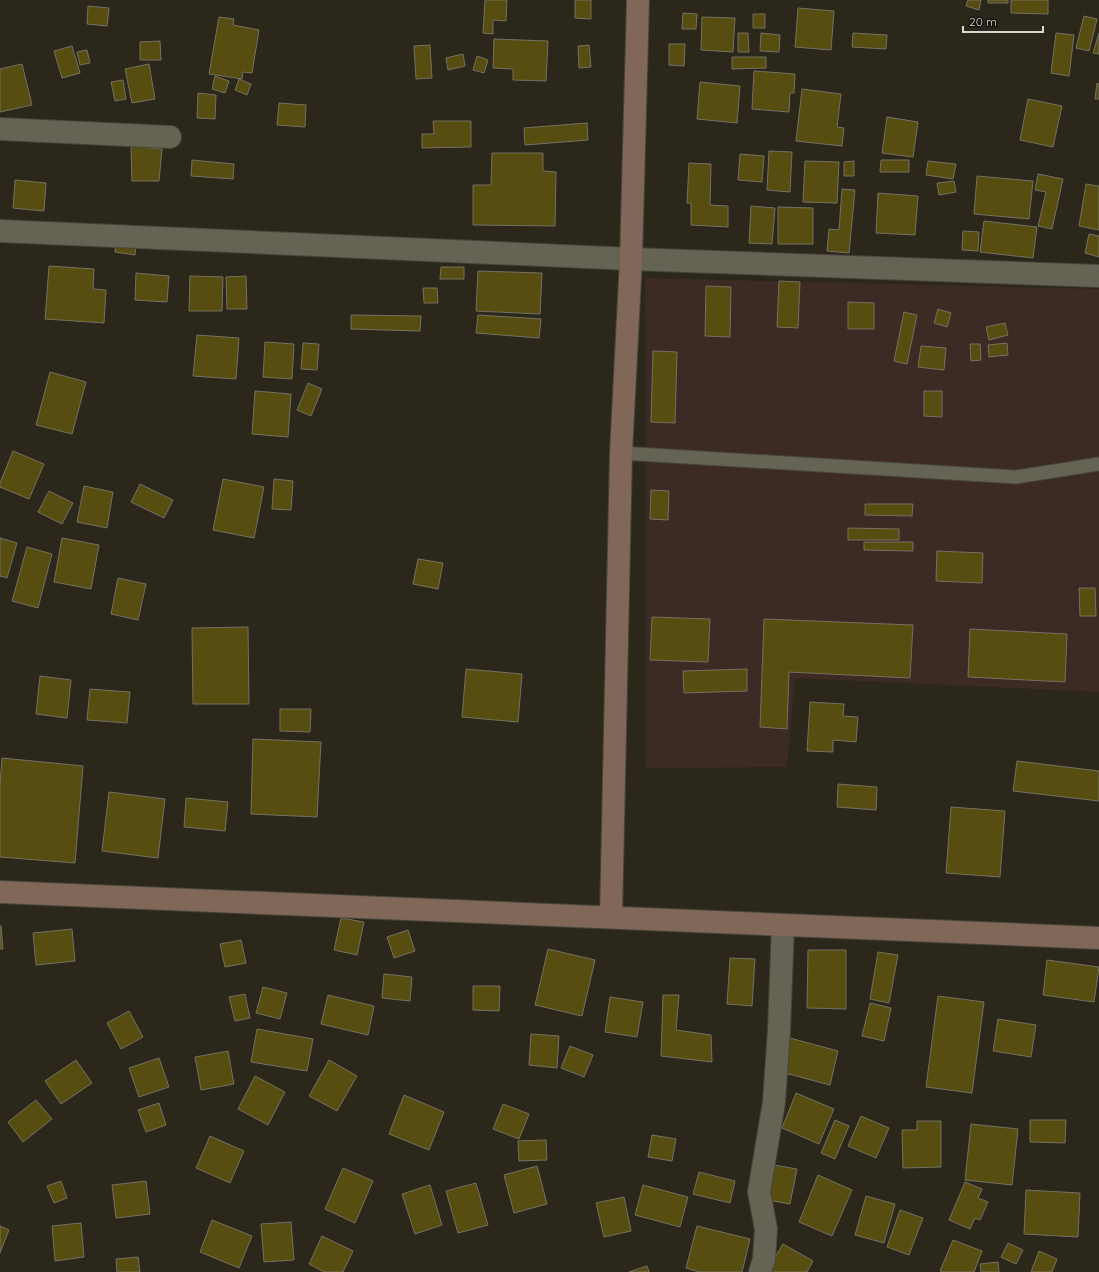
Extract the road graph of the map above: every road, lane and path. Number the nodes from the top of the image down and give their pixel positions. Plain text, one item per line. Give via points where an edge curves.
1 (638, 0) edge
2 (0, 129) edge
3 (170, 137) dead end
4 (0, 231) edge
5 (631, 259) junction
6 (1099, 276) edge
7 (621, 453) junction
8 (1099, 464) edge
9 (0, 892) edge
10 (611, 917) junction
11 (783, 925) junction
12 (1099, 938) edge
13 (760, 1272) edge

1 - 5 street
2 - 3 street
4 - 5 street
5 - 6 street
5 - 7 street
7 - 8 lane via 1016,477
7 - 10 street
9 - 10 street
10 - 11 street
11 - 12 street
11 - 13 street via 774,1102 759,1192 766,1229 764,1259

